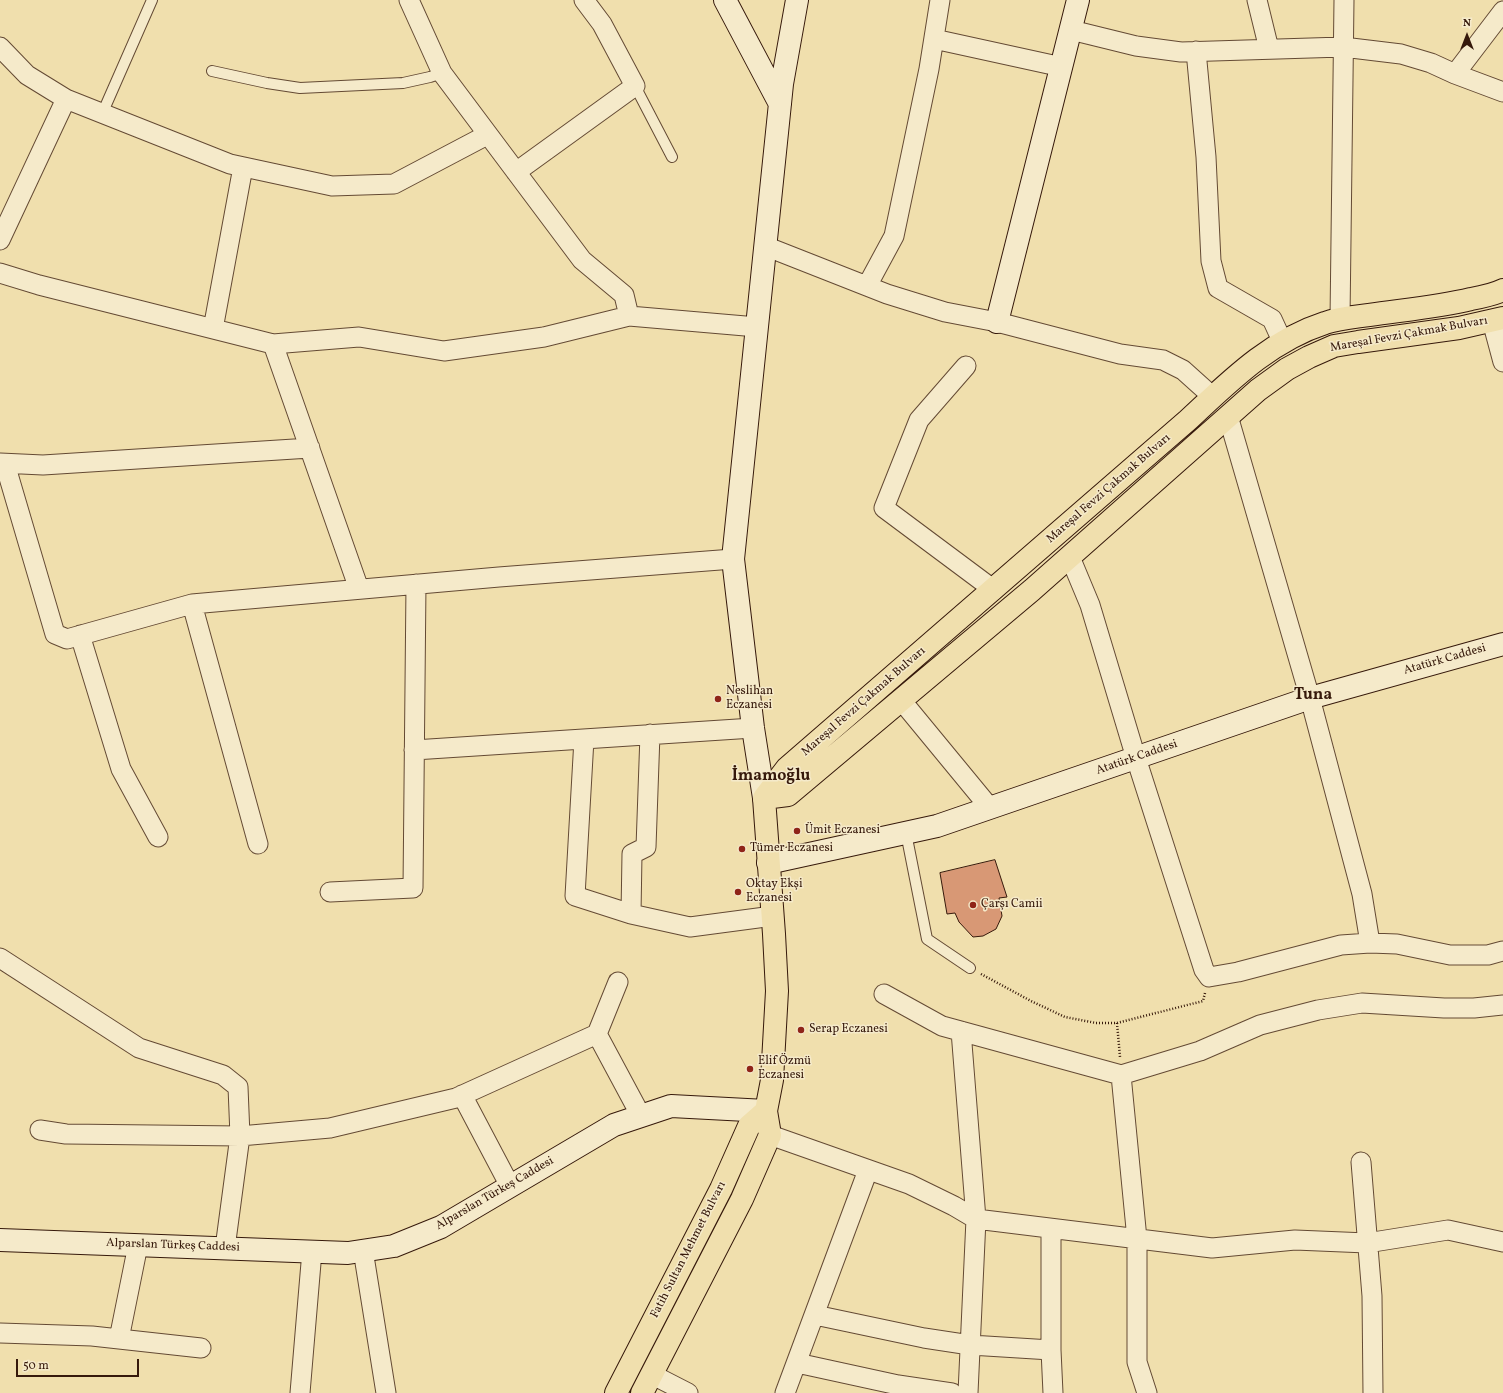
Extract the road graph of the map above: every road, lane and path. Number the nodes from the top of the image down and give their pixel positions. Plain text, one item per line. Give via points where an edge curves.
1 (152, 0) edge
2 (409, 0) edge
3 (584, 0) edge
4 (725, 0) edge
5 (797, 0) edge
6 (940, 0) edge
7 (1078, 0) edge
8 (1257, 0) edge
9 (1344, 0) edge
10 (1503, 11) edge
11 (1071, 30) junction
12 (934, 39) junction
13 (0, 47) edge
14 (1343, 47) junction
15 (1269, 49) junction
16 (1196, 51) junction
17 (1062, 67) junction
18 (212, 71) dead end
19 (442, 73) junction
20 (1455, 74) junction
21 (635, 86) junction
22 (1503, 92) edge
23 (66, 100) junction
24 (780, 104) junction
25 (102, 114) junction
26 (487, 135) junction
27 (672, 157) dead end
28 (243, 167) junction
29 (516, 172) junction
30 (0, 240) edge
31 (765, 246) junction
32 (0, 272) edge
33 (867, 286) junction
34 (1503, 290) edge
35 (628, 316) junction
36 (1498, 319) edge
37 (1340, 320) junction
38 (997, 322) junction
39 (757, 327) junction
40 (213, 329) junction
41 (1283, 343) junction
42 (273, 344) junction
43 (1503, 362) edge
44 (966, 366) dead end
45 (1213, 397) junction
46 (1228, 416) junction
47 (310, 448) junction
48 (2, 464) edge
49 (1070, 557) junction
50 (733, 559) junction
51 (416, 584) junction
52 (359, 589) junction
53 (994, 590) junction
54 (192, 604) junction
55 (80, 635) junction
56 (1503, 644) edge
57 (1310, 698) junction
58 (901, 700) junction
59 (753, 728) junction
60 (650, 734) junction
61 (584, 739) junction
62 (414, 750) junction
63 (1136, 758) junction
64 (764, 798) junction
65 (990, 808) junction
66 (906, 833) junction
67 (158, 837) dead end
68 (258, 844) dead end
69 (768, 863) junction
70 (330, 892) dead end
71 (631, 914) junction
72 (773, 925) junction
73 (1370, 942) junction
74 (1503, 951) edge
75 (0, 958) edge
76 (970, 968) joint
77 (1209, 978) junction
78 (618, 982) dead end
79 (884, 994) dead end
80 (1503, 1005) edge
81 (1116, 1023) junction
82 (960, 1031) junction
83 (597, 1034) junction
84 (1121, 1075) junction
85 (462, 1095) junction
86 (766, 1112) junction
87 (641, 1116) junction
88 (40, 1130) dead end
89 (770, 1135) junction
90 (240, 1136) junction
91 (1361, 1162) dead end
92 (868, 1170) junction
93 (510, 1186) junction
94 (976, 1219) junction
95 (1051, 1229) junction
96 (1137, 1239) junction
97 (0, 1240) edge
98 (1503, 1242) edge
99 (1366, 1243) junction
100 (138, 1245) junction
101 (225, 1248) junction
102 (363, 1250) junction
103 (312, 1252) junction
104 (815, 1314) junction
105 (0, 1333) edge
106 (119, 1339) junction
107 (970, 1345) junction
108 (201, 1348) dead end
109 (1051, 1350) junction
110 (797, 1363) junction
111 (646, 1384) edge
112 (300, 1393) edge
113 (386, 1393) edge
114 (616, 1393) edge
115 (688, 1393) edge
116 (785, 1393) edge
117 (952, 1393) edge
118 (968, 1393) edge
119 (1053, 1393) edge
120 (1147, 1393) edge
121 (1373, 1393) edge

1 - 25 lane
2 - 19 street
3 - 21 street via 602,24
4 - 24 street
5 - 24 street
6 - 12 street
7 - 11 street
8 - 15 street
9 - 14 street
10 - 20 street
11 - 16 street via 1136,46 1181,52
11 - 17 street
12 - 17 street
12 - 33 street via 894,236
13 - 23 street via 27,75
14 - 15 street
14 - 20 street via 1401,54
14 - 37 street
15 - 16 street
16 - 41 street via 1206,157 1211,261 1218,288 1272,319
17 - 38 street
18 - 19 lane via 300,88 402,83
19 - 26 street
20 - 22 street
21 - 27 lane
21 - 29 street
23 - 25 street
23 - 30 street
24 - 31 street
25 - 28 street
26 - 28 street via 394,184 332,186
26 - 29 street
28 - 40 street
29 - 35 street via 582,260 624,295
31 - 33 street
31 - 39 street
32 - 40 street via 39,285
33 - 38 street via 945,312
34 - 37 main road, Mareşal Fevzi Çakmak Bulvarı via 1454,304
35 - 39 street
35 - 42 street via 544,337 444,351 359,337
36 - 43 street
36 - 46 main road, Mareşal Fevzi Çakmak Bulvarı via 1459,328 1334,346 1287,369
37 - 41 main road, Mareşal Fevzi Çakmak Bulvarı via 1325,322
38 - 45 street via 1120,354 1163,360 1183,370
39 - 50 street
40 - 42 street
41 - 45 main road, Mareşal Fevzi Çakmak Bulvarı via 1242,369
42 - 47 street
44 - 53 street via 919,420 884,508
45 - 53 main road, Mareşal Fevzi Çakmak Bulvarı
46 - 49 main road, Mareşal Fevzi Çakmak Bulvarı
46 - 57 street
47 - 48 street via 43,465
47 - 52 street
48 - 55 street via 55,634 67,638
49 - 58 main road, Mareşal Fevzi Çakmak Bulvarı
49 - 63 street via 1090,605
50 - 51 street
50 - 59 street
51 - 52 street
51 - 62 street
52 - 54 street
53 - 64 main road, Mareşal Fevzi Çakmak Bulvarı via 787,768
54 - 55 street
54 - 68 street
55 - 67 street via 121,769
56 - 57 street, Atatürk Caddesi
57 - 63 street, Atatürk Caddesi
57 - 73 street via 1362,894
58 - 64 main road, Mareşal Fevzi Çakmak Bulvarı via 788,795
58 - 65 street
59 - 60 street
59 - 64 street
60 - 61 street
60 - 71 street via 646,847 632,854
61 - 62 street
61 - 71 street via 575,896
62 - 70 street via 413,888
63 - 65 street, Atatürk Caddesi
63 - 77 street via 1204,970
64 - 69 main road
65 - 66 street, Atatürk Caddesi via 937,826
66 - 69 street, Atatürk Caddesi
66 - 76 lane via 927,939
69 - 72 main road
71 - 72 street via 690,927
72 - 86 main road via 777,991 772,1080
73 - 74 street via 1398,944 1450,955 1488,955
73 - 77 street via 1341,945
75 - 90 street via 139,1048 222,1075 238,1088
76 - 81 path via 1065,1017 1096,1023
77 - 81 path via 1203,1001
78 - 83 street
79 - 82 street via 942,1026
80 - 84 street via 1444,1008 1362,1003 1318,1010 1260,1025 1200,1051
81 - 84 path
82 - 84 street
82 - 94 street
83 - 85 street
83 - 87 street
84 - 96 street
85 - 90 street via 330,1128
85 - 93 street
86 - 87 street, Alparslan Türkeş Caddesi via 671,1106
86 - 89 main road
86 - 114 main road, Fatih Sultan Mehmet Bulvarı via 749,1126 721,1189
87 - 93 street, Alparslan Türkeş Caddesi via 614,1125
88 - 90 street via 66,1134
89 - 92 street
89 - 111 main road, Fatih Sultan Mehmet Bulvarı via 742,1199
90 - 101 street
91 - 99 street
92 - 94 street via 909,1184
92 - 104 street
93 - 102 street, Alparslan Türkeş Caddesi via 441,1227 394,1246
94 - 95 street
94 - 107 street
95 - 96 street
95 - 109 street
96 - 99 street via 1212,1248 1294,1240
96 - 120 street via 1137,1362
97 - 100 street, Alparslan Türkeş Caddesi
98 - 99 street via 1448,1230
99 - 121 street via 1372,1296
100 - 101 street, Alparslan Türkeş Caddesi
100 - 106 street
101 - 103 street, Alparslan Türkeş Caddesi
102 - 103 street, Alparslan Türkeş Caddesi via 348,1253
102 - 113 street
103 - 112 street
104 - 107 street via 924,1338
104 - 110 street
105 - 106 street
106 - 108 street
107 - 109 street
107 - 118 street
109 - 119 street
110 - 116 street
110 - 117 street via 898,1385
111 - 115 street

